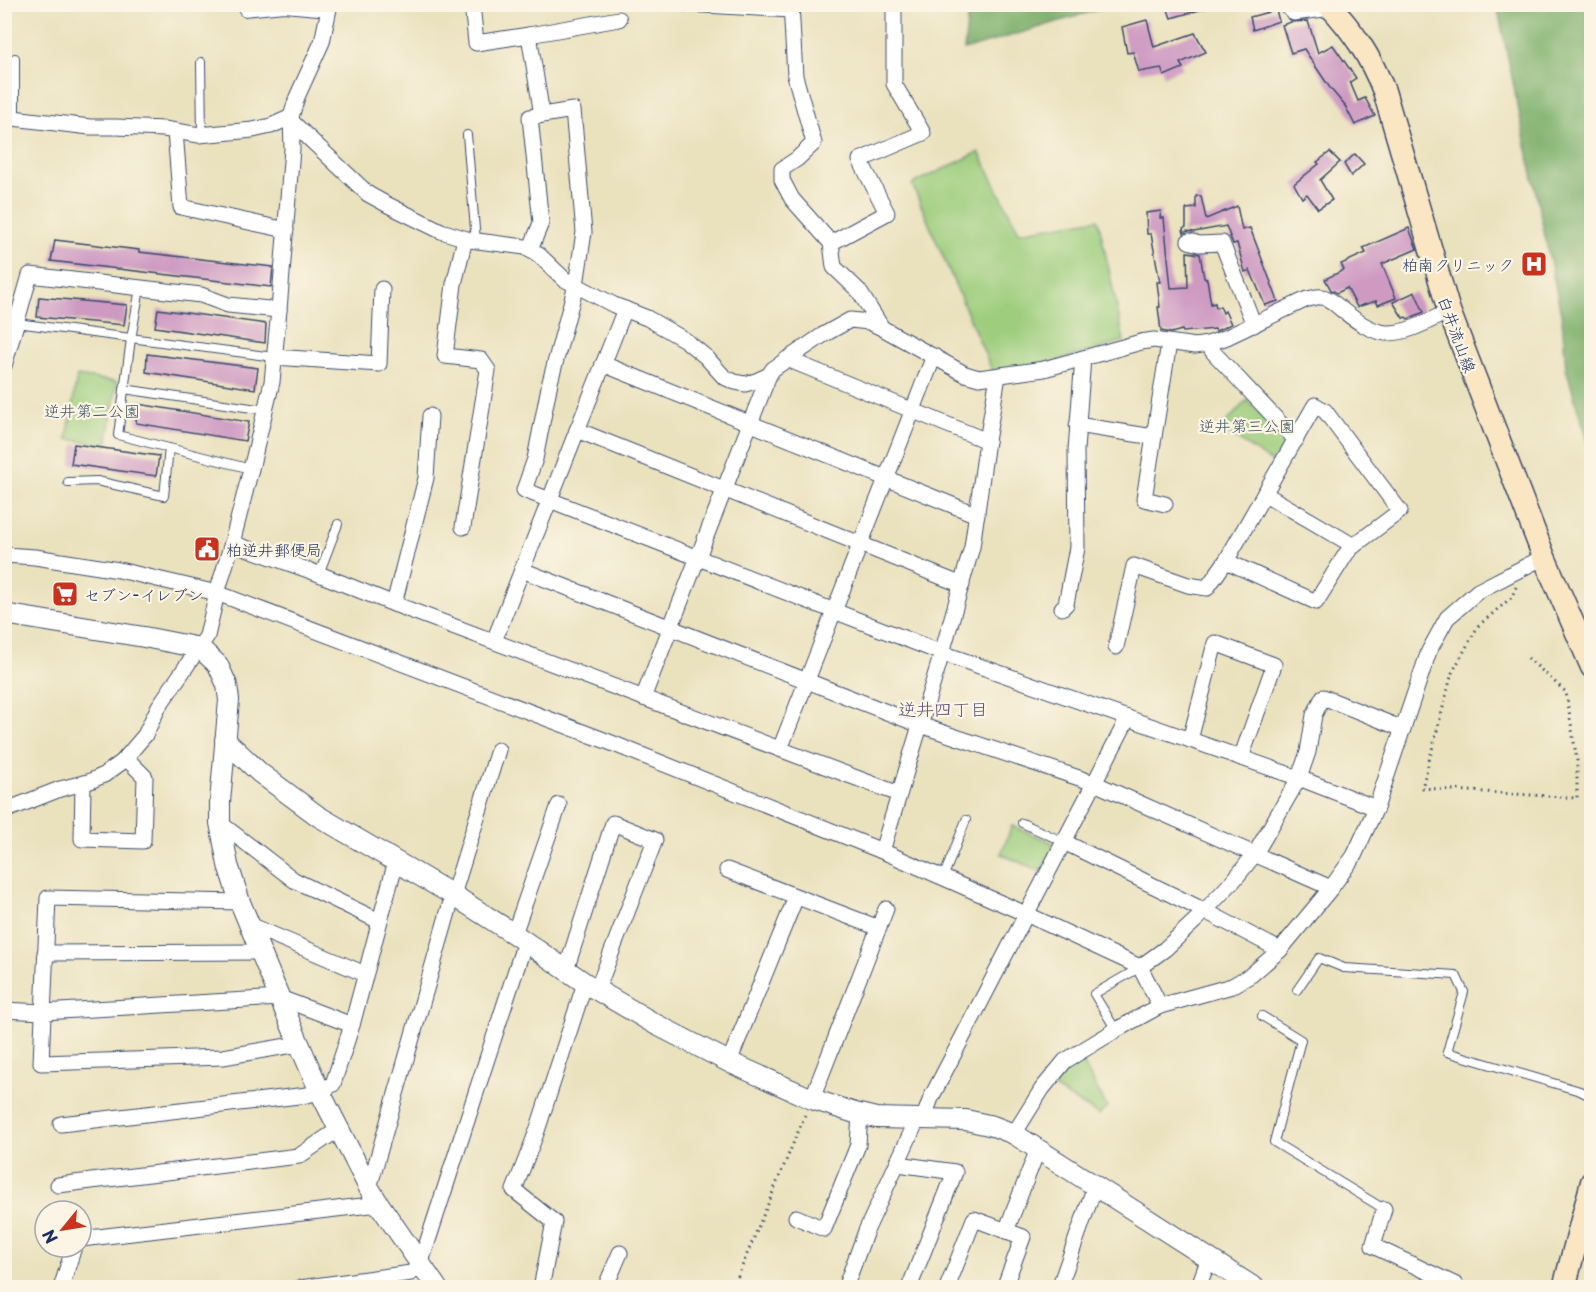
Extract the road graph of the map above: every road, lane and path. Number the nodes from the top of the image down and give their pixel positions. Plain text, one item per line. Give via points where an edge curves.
1 (472, 4) edge
2 (686, 4) edge
3 (894, 4) edge
4 (1285, 4) edge
5 (1329, 6) edge
6 (791, 7) edge
7 (330, 8) edge
8 (244, 12) dead end
9 (619, 20) dead end
10 (529, 35) junction
11 (15, 58) dead end
12 (201, 62) dead end
13 (542, 115) junction
14 (8, 117) edge
15 (292, 119) junction
16 (175, 131) junction
17 (202, 135) junction
18 (467, 135) dead end
19 (5, 188) edge
20 (286, 230) junction
21 (471, 240) junction
22 (1189, 242) dead end
23 (831, 243) junction
24 (530, 250) junction
25 (576, 285) junction
26 (140, 288) junction
27 (382, 289) dead end
28 (625, 309) junction
29 (279, 310) junction
30 (1449, 311) junction
31 (17, 323) junction
32 (1254, 325) junction
33 (882, 328) junction
34 (131, 339) junction
35 (1169, 343) junction
36 (1208, 344) junction
37 (7, 347) edge
38 (934, 356) junction
39 (274, 357) junction
40 (1083, 358) junction
41 (787, 359) junction
42 (603, 364) junction
43 (4, 366) edge
44 (769, 375) junction
45 (998, 376) junction
46 (124, 389) junction
47 (265, 410) junction
48 (912, 412) junction
49 (430, 416) dead end
50 (750, 423) junction
51 (1077, 425) junction
52 (577, 430) junction
53 (1154, 437) junction
54 (1296, 440) junction
55 (987, 441) junction
56 (169, 448) junction
57 (251, 469) junction
58 (886, 478) junction
59 (68, 482) dead end
60 (724, 490) junction
61 (1265, 494) junction
62 (550, 500) junction
63 (1165, 504) dead end
64 (978, 514) junction
65 (338, 524) dead end
66 (463, 527) dead end
67 (232, 543) junction
68 (860, 544) junction
69 (1354, 546) junction
70 (4, 555) edge
71 (698, 557) junction
72 (1226, 561) junction
73 (1535, 562) junction
74 (522, 570) junction
75 (319, 574) junction
76 (962, 585) junction
77 (217, 593) junction
78 (394, 604) junction
79 (1062, 608) dead end
80 (834, 611) junction
81 (4, 614) edge
82 (670, 628) junction
83 (494, 641) junction
84 (1116, 647) dead end
85 (200, 648) junction
86 (942, 653) junction
87 (1528, 658) dead end
88 (1592, 667) edge
89 (807, 681) junction
90 (643, 698) junction
91 (1128, 718) junction
92 (920, 725) junction
93 (1403, 729) junction
94 (225, 740) junction
95 (1190, 740) junction
96 (780, 749) junction
97 (498, 750) dead end
98 (126, 758) junction
99 (1241, 758) junction
100 (1299, 778) junction
101 (83, 783) junction
102 (1094, 783) junction
103 (899, 794) junction
104 (559, 805) dead end
105 (1376, 808) junction
106 (4, 811) edge
107 (966, 820) dead end
108 (220, 823) junction
109 (1022, 824) dead end
110 (1064, 843) junction
111 (882, 851) junction
112 (1255, 854) junction
113 (396, 861) junction
114 (727, 870) dead end
115 (943, 878) junction
116 (1331, 888) junction
117 (453, 895) junction
118 (796, 897) junction
119 (240, 902) junction
120 (886, 909) dead end
121 (1205, 911) junction
122 (1026, 914) junction
123 (379, 921) junction
124 (250, 926) junction
125 (879, 928) junction
126 (520, 938) junction
127 (1280, 950) junction
128 (261, 952) junction
129 (45, 953) junction
130 (1140, 967) junction
131 (566, 970) junction
132 (365, 974) junction
133 (591, 986) junction
134 (1296, 990) dead end
135 (280, 998) junction
136 (1160, 1006) junction
137 (4, 1010) edge
138 (43, 1012) junction
139 (1262, 1016) dead end
140 (352, 1024) junction
141 (1116, 1030) junction
142 (299, 1044) junction
143 (729, 1062) junction
144 (320, 1092) junction
145 (1592, 1097) edge
146 (812, 1099) junction
147 (860, 1114) junction
148 (920, 1120) junction
149 (61, 1124) dead end
150 (339, 1129) junction
151 (1014, 1134) junction
152 (1038, 1149) junction
153 (898, 1164) junction
154 (1591, 1183) edge
155 (58, 1185) dead end
156 (1095, 1186) junction
157 (374, 1196) junction
158 (1384, 1209) joint
159 (796, 1217) dead end
160 (1006, 1231) junction
161 (93, 1237) edge
162 (620, 1253) dead end
163 (1209, 1258) junction
164 (70, 1259) edge
165 (420, 1265) junction
166 (389, 1282) edge
167 (61, 1287) edge
168 (300, 1287) edge
169 (437, 1287) edge
170 (541, 1287) edge
171 (605, 1287) edge
172 (733, 1287) edge
173 (845, 1287) edge
174 (909, 1287) edge
175 (947, 1287) edge
176 (1004, 1287) edge
177 (1059, 1287) edge
178 (1198, 1287) edge
179 (1255, 1287) edge
180 (1455, 1287) edge
181 (1564, 1287) edge

1 - 10 street via 476,43
2 - 6 street
3 - 23 street via 894,84 923,133 860,160 887,213
4 - 5 street via 1294,13
5 - 30 main road, 白井流山線 via 1357,38 1375,68
6 - 23 street via 795,76 814,143 782,169 782,180 792,199
7 - 8 lane
7 - 15 street via 322,42 297,97
9 - 10 street
10 - 13 street
11 - 14 lane
12 - 17 lane
13 - 24 street via 530,117 541,223
13 - 25 street via 573,110 584,232
14 - 16 street via 90,127
14 - 19 lane
15 - 17 street via 253,130
15 - 20 street
15 - 21 street via 368,194 441,231
16 - 17 street
16 - 20 street via 181,207
18 - 21 lane
20 - 29 street
21 - 24 street
21 - 66 street via 454,284 445,356 481,360 488,370
22 - 32 street via 1222,243
23 - 33 street via 834,267 859,291
24 - 25 street
25 - 28 street
25 - 62 street via 549,382 535,459 524,490
26 - 29 street via 201,295 228,305
26 - 31 street via 30,275
26 - 34 lane
27 - 39 street via 379,364
28 - 42 street
28 - 44 street via 685,340 724,377 745,384
29 - 39 street
30 - 32 street via 1400,332 1386,333 1355,320 1321,297 1307,299
30 - 73 main road, 白井流山線
31 - 34 lane
31 - 37 street
32 - 36 street
33 - 38 street
33 - 41 street via 850,320
34 - 39 lane
34 - 46 lane
35 - 36 street
35 - 40 street via 1141,342
35 - 53 street
36 - 54 street
37 - 43 street
38 - 45 street via 965,374 979,378
38 - 48 street
39 - 47 street
40 - 45 street
40 - 51 street
41 - 44 street
41 - 48 street
42 - 50 street
42 - 52 street
44 - 50 street
45 - 55 street
46 - 47 lane
46 - 56 lane via 118,435
47 - 57 street
48 - 55 street
48 - 58 street
49 - 78 street via 426,478
50 - 58 street
50 - 60 street
51 - 53 street
51 - 79 street via 1077,548
52 - 60 street
52 - 62 street
53 - 63 street via 1144,499
54 - 61 street
54 - 69 street via 1315,405 1325,411 1400,511
55 - 64 street
56 - 57 lane
56 - 59 lane via 164,496 97,481
57 - 67 street
58 - 64 street
58 - 68 street
60 - 68 street
60 - 71 street
61 - 69 street
61 - 72 street
62 - 71 street
62 - 74 street
64 - 76 street
65 - 75 lane
67 - 75 street
67 - 77 street
68 - 76 street
68 - 80 street
69 - 72 street via 1316,602
70 - 77 street via 119,570
71 - 80 street
71 - 82 street
72 - 84 street via 1208,588 1134,566
73 - 87 path via 1512,597 1478,626 1452,674 1422,788 1577,798 1566,692
73 - 88 main road, 白井流山線
73 - 93 street via 1478,591 1447,618 1429,651
74 - 82 street
74 - 83 street
75 - 78 street
76 - 86 street
77 - 85 street via 207,636
77 - 111 street
78 - 83 street
80 - 86 street
80 - 89 street
81 - 85 street
82 - 89 street
82 - 90 street
83 - 90 street
85 - 94 street via 218,665 227,685
85 - 98 street
86 - 91 street
86 - 92 street
89 - 92 street
89 - 96 street
90 - 96 street
91 - 95 street
91 - 102 street
92 - 102 street
92 - 103 street
93 - 100 street via 1323,697 1314,715
93 - 105 street
94 - 108 street
94 - 113 street via 260,773 318,816
95 - 99 street
95 - 99 street via 1215,643 1274,664
96 - 103 street
97 - 117 street
98 - 101 street via 104,775
98 - 101 street via 145,777 143,841 82,839
99 - 100 street
100 - 105 street
100 - 112 street
101 - 106 street
102 - 110 street
102 - 112 street
103 - 111 street
104 - 126 street
105 - 116 street via 1354,856
107 - 115 lane
108 - 119 street
108 - 123 street via 294,880
109 - 110 lane
110 - 121 street
110 - 122 street
111 - 115 street
112 - 116 street
112 - 121 street
113 - 117 street
113 - 123 street
114 - 118 street
115 - 122 street
116 - 127 street
117 - 126 street
117 - 157 street
118 - 125 street
118 - 143 street
119 - 124 street
119 - 129 street via 48,898
120 - 125 street
121 - 127 street
121 - 130 street
122 - 130 street
122 - 148 street
123 - 132 street
124 - 128 street
124 - 132 street
125 - 146 street
126 - 131 street
126 - 165 street
127 - 136 street via 1232,986
128 - 129 street
128 - 135 street
129 - 138 street
130 - 136 street
130 - 141 lane via 1094,994
131 - 133 street
131 - 133 street via 613,823 655,840
132 - 140 street
133 - 143 street
133 - 170 street via 514,1190 554,1222
134 - 145 lane via 1319,958 1344,968 1456,975 1464,992 1447,1052
135 - 138 street
135 - 140 street
135 - 142 street
136 - 141 street
137 - 138 street
138 - 142 street via 42,1062 224,1057
139 - 158 lane via 1301,1040 1274,1142
140 - 144 street via 333,1084
141 - 151 street via 1065,1061
142 - 144 street
143 - 146 street
144 - 149 street
144 - 150 street
146 - 147 street
146 - 172 path
147 - 148 street
147 - 159 street via 858,1145 824,1229
148 - 151 street via 966,1120
148 - 153 street
150 - 155 street via 299,1156
150 - 157 street
151 - 152 street
152 - 156 street
152 - 160 street
153 - 173 street
153 - 174 street via 955,1172
154 - 181 main road
156 - 163 street
156 - 177 street
157 - 161 street
157 - 165 street
158 - 180 street via 1373,1246
160 - 175 street via 974,1219
160 - 176 street via 1023,1237
162 - 171 street
163 - 178 street
163 - 179 street
164 - 167 street
165 - 166 street
165 - 169 street
166 - 168 street

